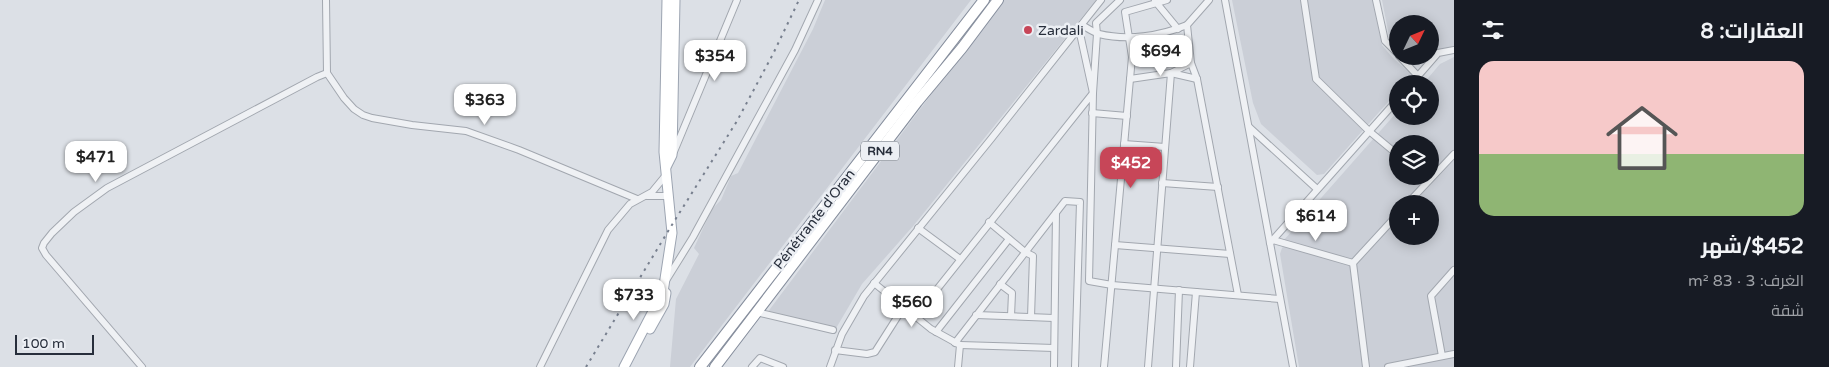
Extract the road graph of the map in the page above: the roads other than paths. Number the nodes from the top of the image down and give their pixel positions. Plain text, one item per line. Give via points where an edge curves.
1 (326, 0) edge
2 (667, 0) edge
3 (675, 0) edge
4 (738, 0) edge
5 (818, 0) edge
6 (984, 0) edge
7 (998, 0) edge
8 (1101, 0) edge
9 (1120, 0) edge
10 (1166, 0) edge
11 (1209, 0) edge
12 (1226, 0) edge
13 (1304, 0) edge
14 (1376, 0) edge
15 (1156, 2) edge
16 (1187, 25) junction
17 (1081, 27) junction
18 (1178, 29) junction
19 (1097, 34) junction
20 (1129, 38) junction
21 (1389, 45) edge
22 (1454, 50) edge
23 (1191, 63) junction
24 (1408, 65) edge
25 (327, 73) junction
26 (1171, 73) junction
27 (1417, 75) edge
28 (1419, 75) edge
29 (1130, 79) junction
30 (1197, 79) junction
31 (1092, 93) junction
32 (1389, 109) edge
33 (1092, 113) junction
34 (1127, 116) junction
35 (1249, 126) junction
36 (1369, 131) junction
37 (1124, 144) junction
38 (1165, 147) junction
39 (1389, 148) edge
40 (1454, 154) edge
41 (672, 155) junction
42 (1439, 167) edge
43 (666, 171) junction
44 (1162, 183) junction
45 (1218, 187) junction
46 (1317, 189) junction
47 (647, 196) junction
48 (668, 196) junction
49 (637, 199) junction
50 (1056, 212) junction
51 (989, 222) junction
52 (1389, 224) edge
53 (918, 228) junction
54 (1009, 239) junction
55 (1271, 242) junction
56 (1115, 245) junction
57 (1156, 248) junction
58 (1025, 252) junction
59 (1230, 254) junction
60 (960, 259) junction
61 (1352, 263) junction
62 (1454, 270) edge
63 (664, 283) junction
64 (874, 283) junction
65 (1000, 284) junction
66 (1112, 285) junction
67 (1153, 288) junction
68 (1179, 290) junction
69 (1196, 292) junction
70 (1238, 295) junction
71 (1280, 299) junction
72 (903, 308) junction
73 (756, 312) junction
74 (976, 315) junction
75 (1011, 316) junction
76 (915, 317) junction
77 (1031, 317) junction
78 (1054, 318) junction
79 (833, 330) dead end
80 (936, 332) junction
81 (957, 344) junction
82 (1054, 348) junction
83 (835, 350) junction
84 (1454, 354) edge
85 (1442, 356) junction
86 (142, 367) edge
87 (540, 367) edge
88 (625, 367) edge
89 (700, 367) edge
90 (715, 367) edge
91 (752, 367) edge
92 (782, 367) edge
93 (830, 367) edge
94 (958, 367) edge
95 (1054, 367) edge
96 (1075, 367) edge
97 (1104, 367) edge
98 (1148, 367) edge
99 (1176, 367) edge
100 (1190, 367) edge
101 (1293, 367) edge
102 (1366, 367) edge
103 (1388, 367) edge

1 - 25 street
2 - 43 main road
3 - 41 main road
4 - 41 street
5 - 63 street via 795,50 693,238
6 - 89 highway, Pénétrante d'Oran / RN4
7 - 73 highway, Pénétrante d'Oran / RN4
8 - 17 street
9 - 19 street via 1096,23
10 - 15 street
11 - 16 street
12 - 35 street
13 - 36 street via 1316,79
14 - 21 street via 1385,41
15 - 18 street
15 - 20 street via 1125,12
16 - 18 street
16 - 23 street
17 - 19 street
17 - 31 street
17 - 53 street
18 - 20 street
19 - 20 street
19 - 31 street
20 - 29 street via 1132,57
22 - 28 street via 1438,54
23 - 26 street
23 - 30 street
24 - 27 street
25 - 49 street via 344,98 363,115 466,131
25 - 86 street via 107,188 74,212 44,243 42,248 46,255
26 - 29 street
26 - 30 street
26 - 38 street
29 - 34 street
30 - 45 street
31 - 33 street
31 - 51 street
32 - 36 street
33 - 34 street
33 - 66 street via 1089,281
34 - 37 street
35 - 46 street
35 - 55 street
36 - 39 street
36 - 46 street
37 - 38 street
37 - 56 street
38 - 44 street
40 - 42 street
41 - 43 main road
43 - 47 street
43 - 48 main road
44 - 45 street
44 - 57 street
45 - 59 street
46 - 55 street
47 - 48 street
47 - 49 street
48 - 63 main road via 672,233
49 - 87 street via 608,230
50 - 58 street
50 - 78 street
50 - 96 street via 1065,201 1080,202
51 - 54 street
51 - 60 street
52 - 61 street
53 - 60 street
53 - 64 street
54 - 58 street
54 - 80 street
55 - 61 street
55 - 71 street
56 - 57 street
56 - 66 street
57 - 59 street
57 - 67 street
58 - 65 street
58 - 77 street via 1033,256
59 - 70 street
60 - 76 street
61 - 102 street
62 - 85 street via 1430,296
63 - 88 main road via 664,304
64 - 72 street
64 - 83 street via 854,312
65 - 74 street
65 - 75 street via 1012,293
66 - 67 street
66 - 97 street
67 - 68 street
67 - 98 street
68 - 69 street
68 - 99 street
69 - 70 street
69 - 100 street
70 - 71 street
71 - 101 street
72 - 76 street
72 - 83 street via 876,352
73 - 79 street
73 - 90 highway, Pénétrante d'Oran / RN4
74 - 75 street
74 - 81 street
75 - 77 street
76 - 80 street
77 - 78 street
78 - 82 street
80 - 81 street
81 - 82 street
81 - 94 street
82 - 95 street
83 - 93 street
84 - 85 street
85 - 103 street
91 - 92 street via 760,358

